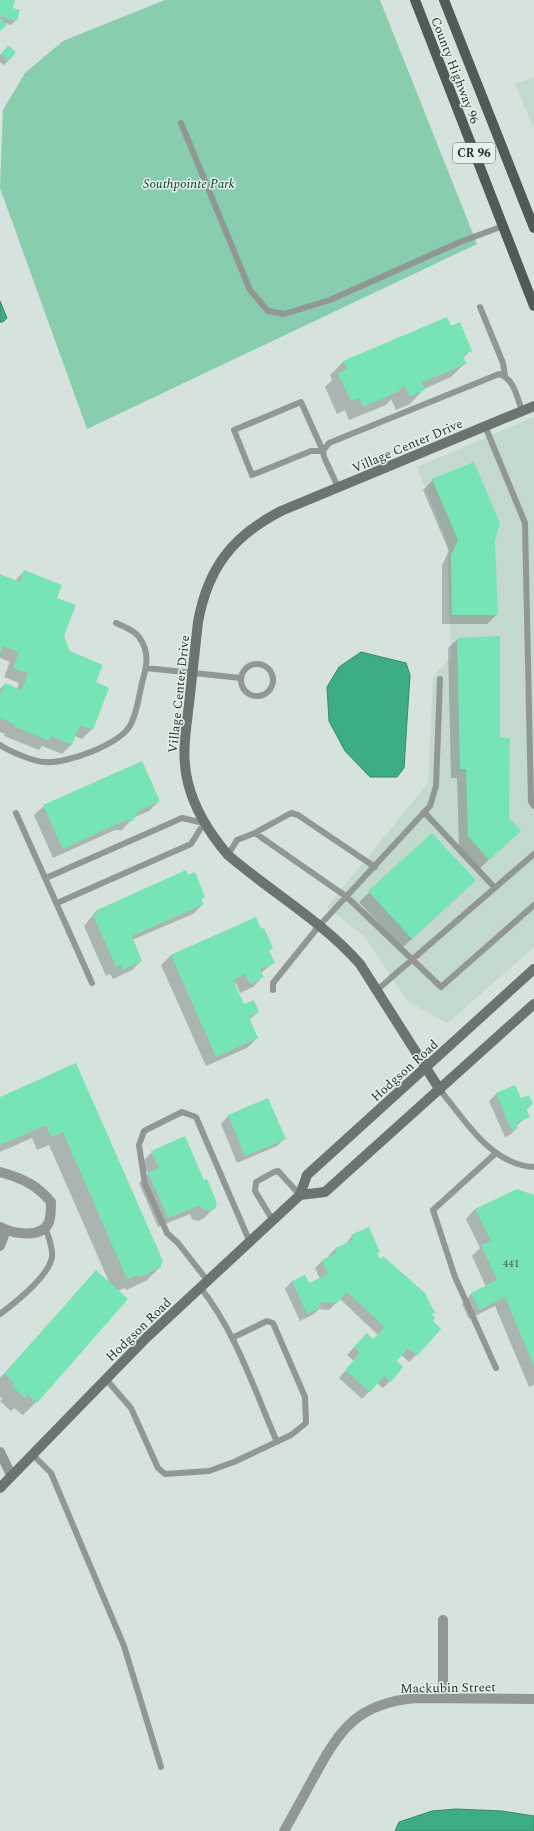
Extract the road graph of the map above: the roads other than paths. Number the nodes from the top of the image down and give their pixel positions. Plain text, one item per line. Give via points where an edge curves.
1 (415, 0) edge
2 (444, 0) edge
3 (182, 122) dead end
4 (503, 226) junction
5 (534, 228) edge
6 (534, 306) edge
7 (480, 307) dead end
8 (505, 376) junction
9 (534, 406) edge
10 (522, 410) junction
11 (485, 426) junction
12 (323, 451) junction
13 (338, 487) junction
14 (116, 623) dead end
15 (146, 668) junction
16 (192, 673) junction
17 (241, 678) junction
18 (440, 679) dead end
19 (0, 744) edge
20 (534, 806) edge
21 (424, 812) junction
22 (16, 813) dead end
23 (204, 822) junction
24 (255, 833) junction
25 (534, 854) edge
26 (228, 855) junction
27 (375, 867) junction
28 (46, 878) junction
29 (495, 888) junction
30 (347, 897) junction
31 (57, 903) junction
32 (534, 904) edge
33 (319, 926) junction
34 (413, 960) junction
35 (534, 970) edge
36 (92, 983) dead end
37 (273, 990) dead end
38 (377, 990) junction
39 (534, 1004) edge
40 (425, 1068) junction
41 (440, 1090) junction
42 (496, 1153) junction
43 (534, 1167) edge
44 (0, 1172) edge
45 (300, 1195) junction
46 (272, 1219) junction
47 (45, 1227) junction
48 (3, 1229) edge
49 (249, 1240) junction
50 (0, 1246) edge
51 (207, 1280) junction
52 (200, 1287) junction
53 (0, 1314) edge
54 (232, 1338) junction
55 (496, 1368) dead end
56 (105, 1378) junction
57 (277, 1442) junction
58 (0, 1452) edge
59 (32, 1454) junction
60 (11, 1475) junction
61 (0, 1488) edge
62 (443, 1620) dead end
63 (442, 1698) junction
64 (534, 1699) edge
65 (161, 1767) dead end
66 (284, 1831) edge

1 - 4 main road, County Highway 96 / CR 96
2 - 5 main road, County Highway 96 / CR 96
3 - 4 lane via 250,290 268,312 284,314 330,300 460,242
4 - 6 main road, County Highway 96 / CR 96
7 - 8 lane via 503,363
8 - 10 lane via 510,380
8 - 12 lane via 493,375 329,443
9 - 10 main road, Village Center Drive
10 - 11 main road, Village Center Drive
11 - 13 main road, Village Center Drive
11 - 20 lane via 525,523 531,802
12 - 12 lane via 301,402 234,430 252,475 311,451
12 - 13 lane
13 - 16 main road, Village Center Drive via 260,522 228,550 216,567 202,603
14 - 15 lane via 138,635 144,646 148,663
15 - 16 lane
15 - 19 lane via 131,724 118,738 100,748 58,762 44,762 26,757
16 - 17 lane
16 - 23 main road, Village Center Drive via 184,764 188,783
17 - 17 lane via 243,688 251,695 261,696 269,691 274,683 272,671 264,664 254,663 246,668
18 - 21 lane via 436,786 430,806
21 - 27 lane
21 - 29 lane
22 - 28 lane
23 - 26 main road, Village Center Drive
23 - 28 lane via 182,818
23 - 31 lane via 191,844
24 - 26 lane via 237,840
24 - 27 lane via 291,813 298,815
24 - 30 lane
25 - 29 lane
26 - 33 main road, Village Center Drive
27 - 30 lane
28 - 31 lane
29 - 34 lane
30 - 33 lane
30 - 34 lane
31 - 36 lane
32 - 34 lane via 441,987
33 - 37 lane via 273,983
33 - 38 main road, Village Center Drive via 344,946
34 - 38 lane
35 - 40 main road, Hodgson Road
38 - 40 main road, Village Center Drive
39 - 41 main road
40 - 41 main road, Village Center Drive
40 - 45 main road, Hodgson Road via 307,1175
41 - 42 lane
41 - 45 main road via 325,1192
42 - 43 lane via 520,1166
42 - 55 lane via 433,1210 455,1277
44 - 47 street via 40,1189 51,1202 49,1222
45 - 46 main road, Hodgson Road
45 - 46 lane via 278,1171 256,1182 255,1191
46 - 49 main road, Hodgson Road
47 - 48 street via 40,1231 16,1233
47 - 53 lane via 51,1244 52,1258 37,1282
48 - 50 street
49 - 51 main road, Hodgson Road
49 - 51 lane via 196,1117 182,1112 144,1132 139,1145 145,1184 166,1233 178,1243
51 - 52 main road, Hodgson Road
52 - 54 lane via 215,1306
52 - 56 main road, Hodgson Road
54 - 57 lane
54 - 57 lane via 268,1321 273,1323 305,1397 306,1423
56 - 57 lane via 131,1408 158,1468 164,1474 209,1471
56 - 59 main road, Hodgson Road
58 - 60 street
59 - 60 main road, Hodgson Road
59 - 65 lane via 51,1474 124,1646
60 - 61 main road, Hodgson Road
62 - 63 street
63 - 64 street, Mackubin Street
63 - 66 street, Mackubin Street via 397,1700 375,1708 350,1723 337,1736

